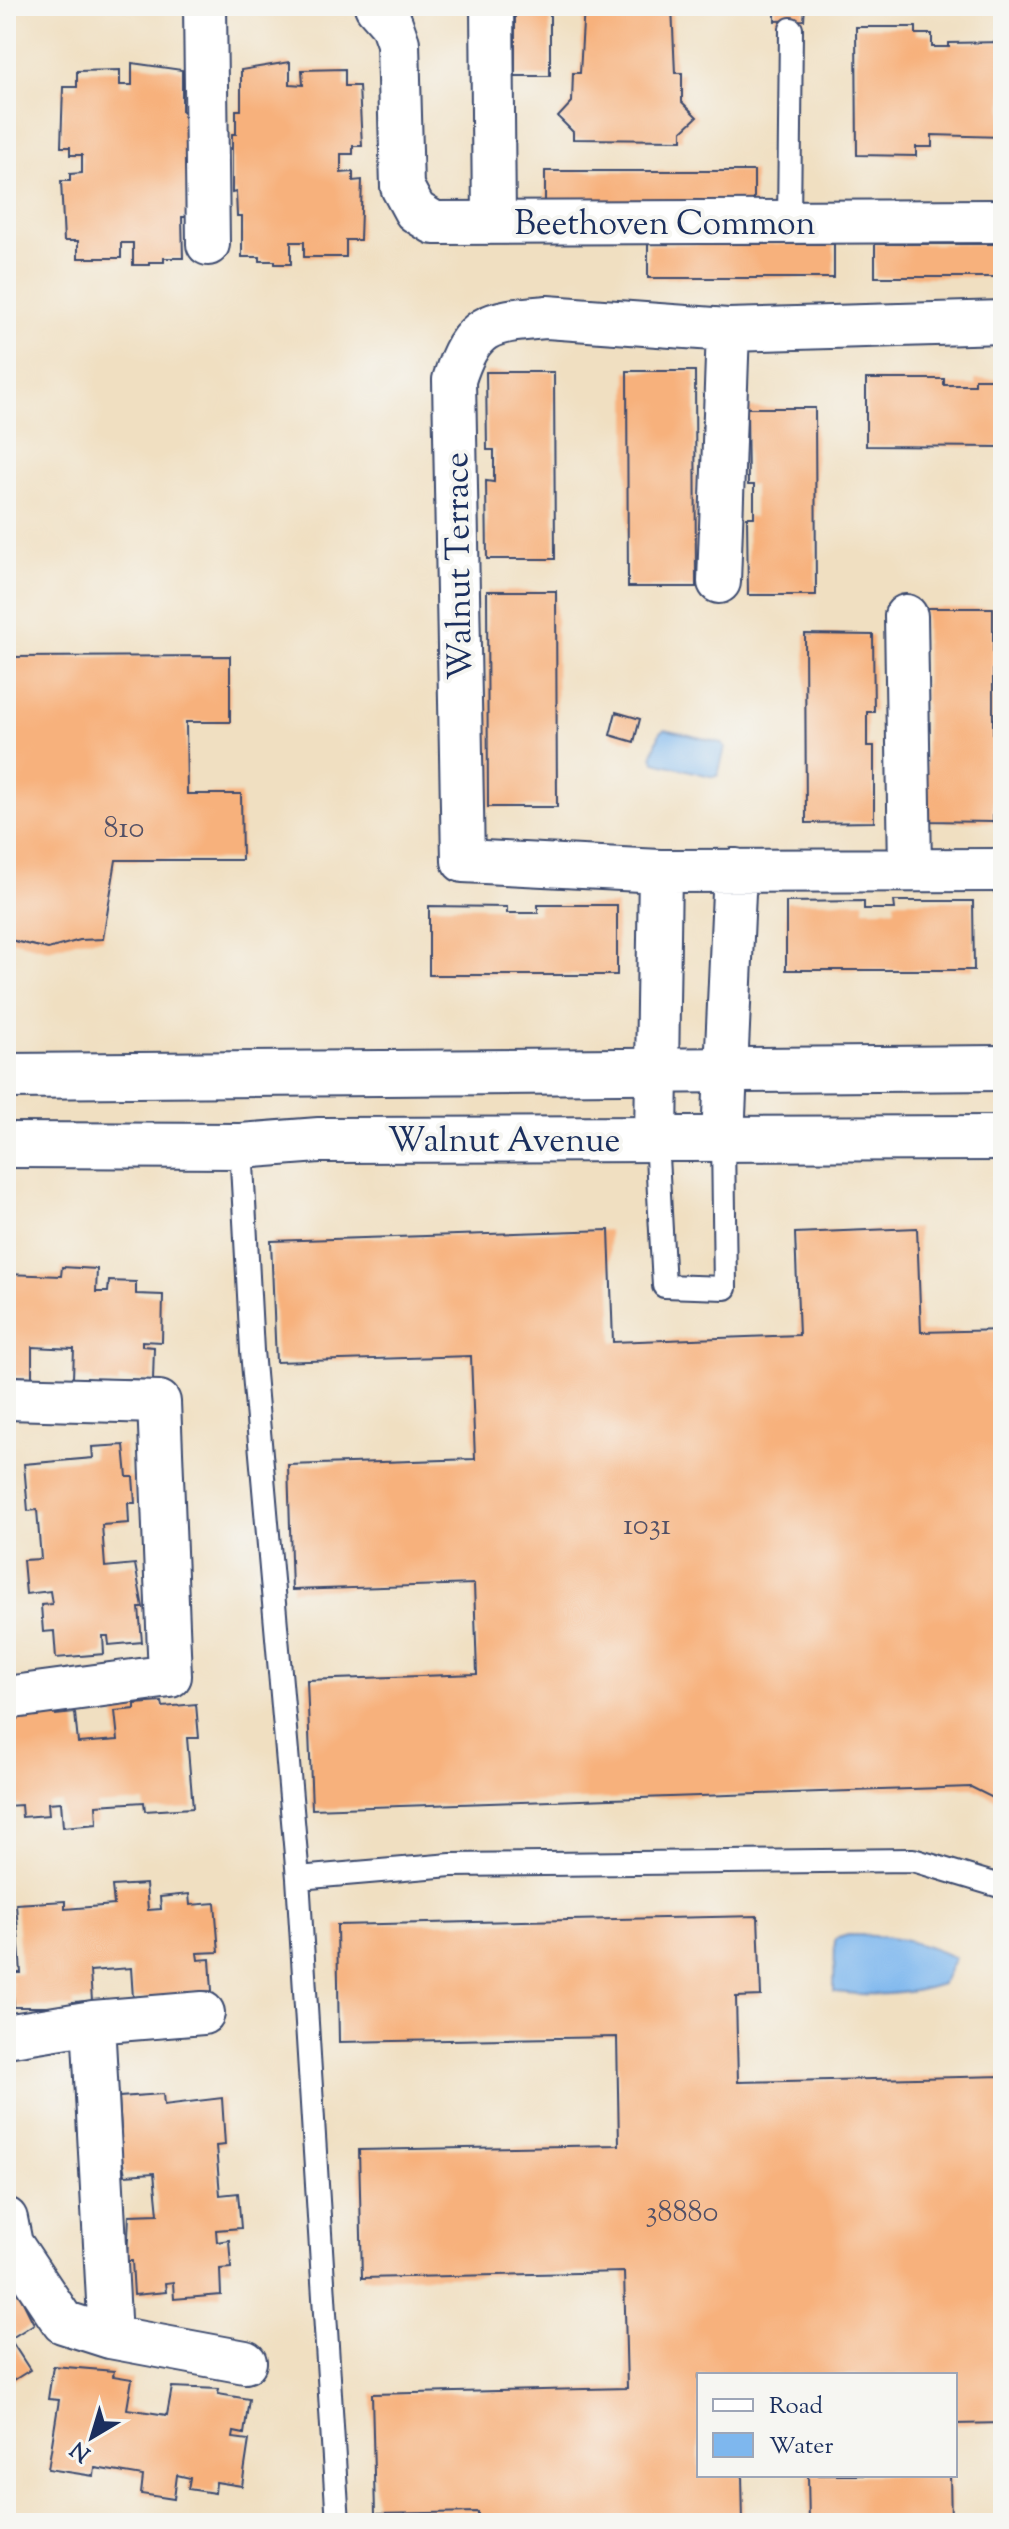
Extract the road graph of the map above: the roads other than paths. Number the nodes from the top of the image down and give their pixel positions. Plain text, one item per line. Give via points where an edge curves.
1 (205, 6) edge
2 (376, 6) edge
3 (492, 6) edge
4 (791, 29) dead end
5 (494, 220) junction
6 (1003, 221) edge
7 (789, 223) junction
8 (208, 244) dead end
9 (1003, 322) edge
10 (728, 330) junction
11 (719, 582) dead end
12 (906, 616) dead end
13 (910, 869) junction
14 (735, 870) junction
15 (1003, 870) edge
16 (660, 871) junction
17 (1003, 1068) edge
18 (658, 1069) junction
19 (727, 1069) junction
20 (6, 1076) edge
21 (656, 1138) junction
22 (723, 1138) junction
23 (1003, 1138) edge
24 (6, 1145) edge
25 (241, 1146) junction
26 (6, 1398) edge
27 (6, 1698) edge
28 (298, 1878) junction
29 (1003, 1887) edge
30 (203, 2013) dead end
31 (93, 2022) junction
32 (6, 2036) edge
33 (6, 2219) edge
34 (110, 2337) junction
35 (245, 2362) dead end
36 (338, 2523) edge

1 - 8 street
2 - 5 street via 391,23 398,43 402,187 415,211 434,223
3 - 5 street, Beethoven Common
4 - 7 lane
5 - 7 street, Beethoven Common
6 - 7 street, Beethoven Common
9 - 10 street, Walnut Terrace
10 - 11 street
10 - 16 street, Walnut Terrace via 518,319 490,325 464,346 454,380 463,861
12 - 13 street
13 - 14 street, Walnut Terrace
13 - 15 street, Walnut Terrace
14 - 16 street, Walnut Terrace
14 - 19 street
16 - 18 street
17 - 19 main road, Walnut Avenue
18 - 19 main road, Walnut Avenue
18 - 20 main road, Walnut Avenue
18 - 21 street
19 - 22 street
21 - 22 main road, Walnut Avenue
21 - 22 lane via 664,1286 725,1288
21 - 25 main road, Walnut Avenue via 319,1140
22 - 23 main road, Walnut Avenue
24 - 25 main road, Walnut Avenue
25 - 28 lane via 252,1351
26 - 27 street via 159,1402 170,1676
28 - 29 lane via 451,1865 913,1860
28 - 36 lane
30 - 31 street
31 - 32 street
31 - 34 street
33 - 34 street via 11,2244 63,2322
34 - 35 street

